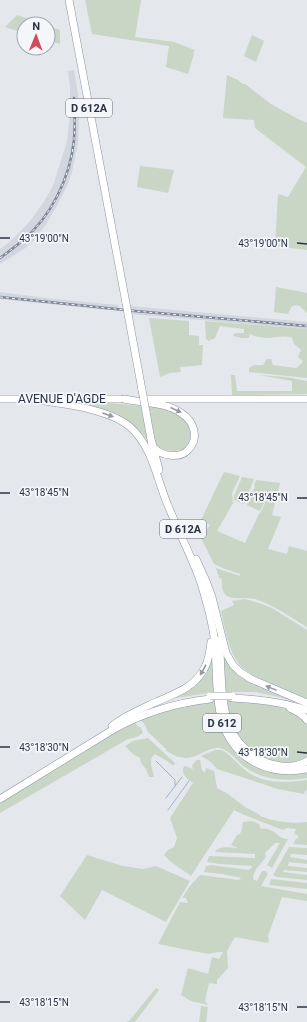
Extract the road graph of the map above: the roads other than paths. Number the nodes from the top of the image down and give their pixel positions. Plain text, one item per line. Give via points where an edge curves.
1 (69, 0) edge
2 (0, 399) edge
3 (29, 399) junction
4 (124, 399) junction
5 (307, 399) edge
6 (153, 445) junction
7 (159, 480) junction
8 (213, 617) junction
9 (232, 697) junction
10 (263, 700) junction
11 (307, 703) edge
12 (307, 709) edge
13 (141, 712) junction
14 (128, 718) junction
15 (307, 720) edge
16 (307, 761) edge
17 (307, 769) edge
18 (0, 798) edge

1 - 6 highway, D 612A, bridge
2 - 3 main road, AVENUE D'AGDE
3 - 4 main road, AVENUE D'AGDE
3 -> 7 highway via 74,406 121,420 146,446
4 - 5 main road, AVENUE D'AGDE
4 -> 6 highway via 172,408 182,413 193,427 193,443 188,451 170,455 161,453
6 - 7 highway, D 612A
6 - 8 highway, D 612A via 164,487 206,581
7 - 8 highway, D 612A
11 -> 8 highway, D 612A via 250,679 240,672 226,653
8 -> 13 highway, D 612 via 205,669 191,685
8 - 16 highway, D 612A via 220,642 224,704 232,733 249,752 272,764 289,766
8 - 17 highway, D 612 via 218,705 227,735 239,751 261,766 291,772
9 - 10 highway, D 612
9 - 12 highway, D 612 via 270,699
9 - 13 highway, D 612, bridge via 172,702
10 - 12 highway, D 612
10 - 15 highway via 294,710
13 - 14 highway, D 612
14 - 18 highway, D 612
14 - 18 highway, D 612

